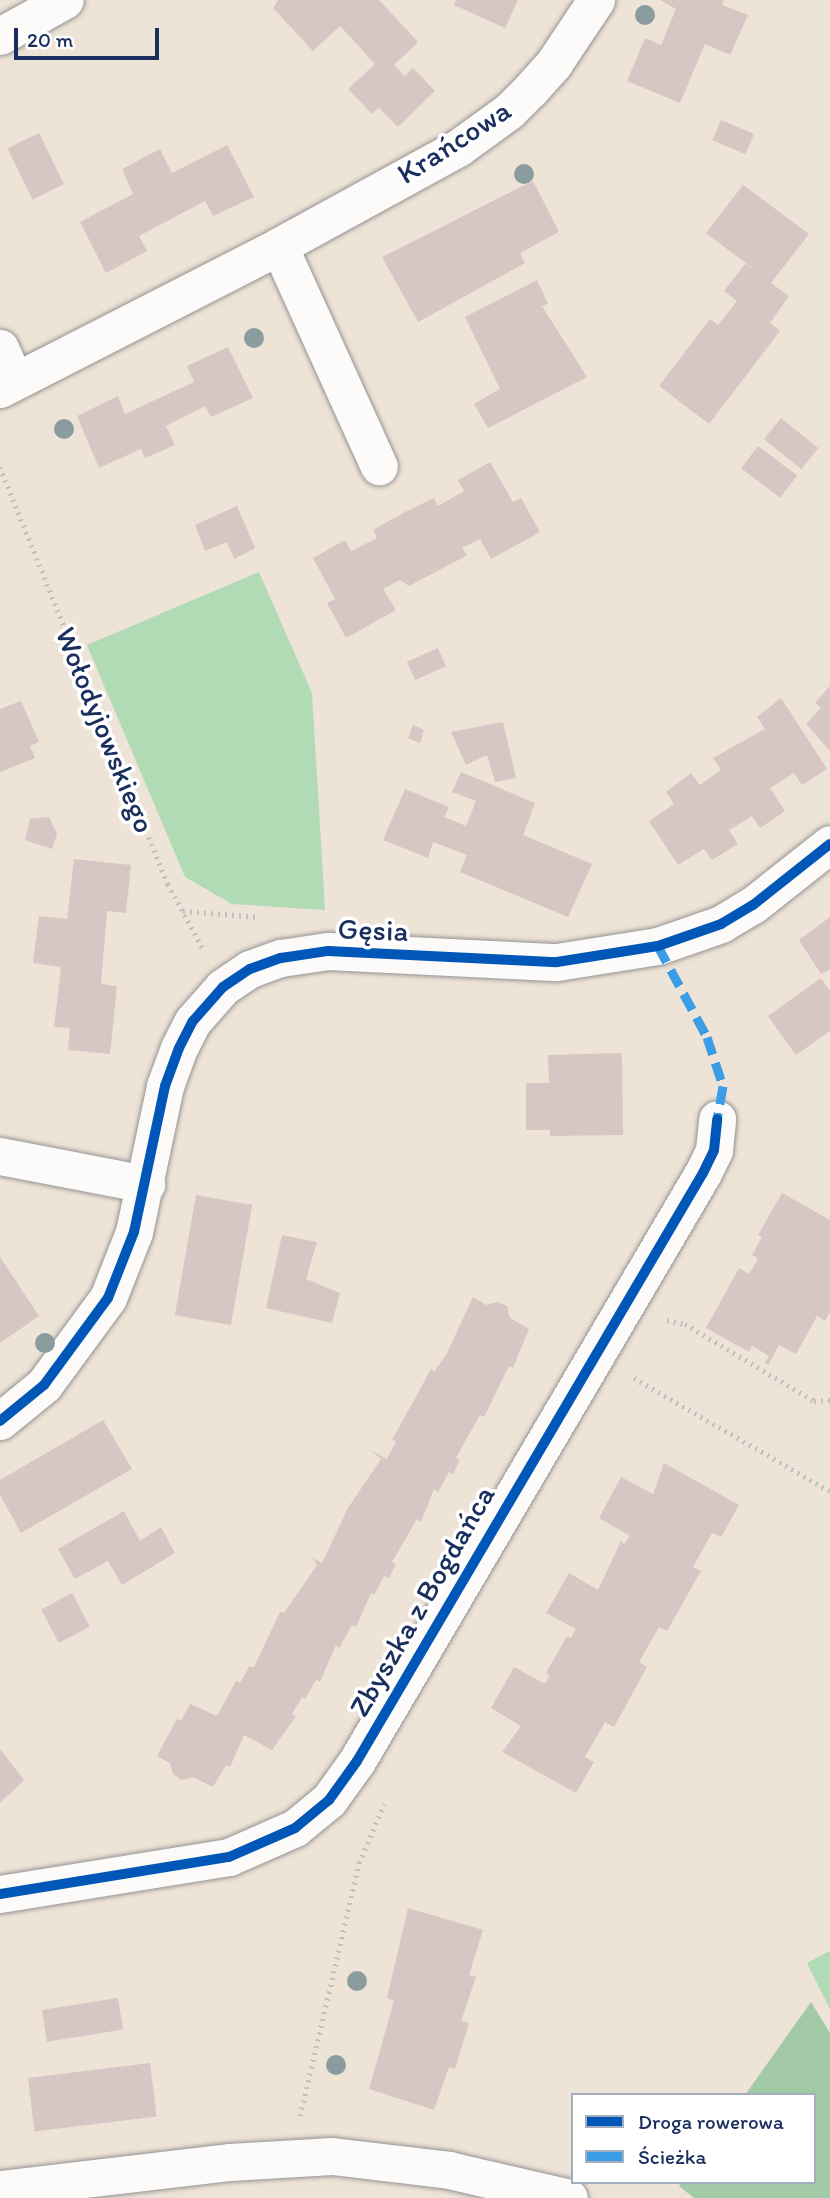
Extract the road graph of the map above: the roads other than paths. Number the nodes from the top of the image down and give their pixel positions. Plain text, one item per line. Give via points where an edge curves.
1 (65, 0) edge
2 (596, 0) edge
3 (0, 36) edge
4 (279, 246) junction
5 (0, 348) edge
6 (7, 385) edge
7 (379, 466) dead end
8 (830, 844) edge
9 (717, 1119) dead end
10 (0, 1157) edge
11 (146, 1184) junction
12 (0, 1421) edge
13 (0, 1894) edge
14 (104, 2187) edge
15 (0, 2189) edge
16 (569, 2198) edge

1 - 3 street
2 - 4 street, Krańcowa via 554,63 509,111 458,148
4 - 6 street, Krańcowa
4 - 7 street
5 - 6 street
8 - 11 street, Gęsia via 753,905 721,924 658,946 557,962 328,951 281,958 250,969 223,987 193,1021 179,1048 159,1112
9 - 13 street, Zbyszka z Bogdańca via 714,1150 703,1173 357,1761 329,1800 295,1828 229,1857
10 - 11 street
11 - 12 street, Gęsia via 121,1271 95,1320 44,1385
14 - 15 street
14 - 16 street via 292,2158 389,2161 491,2178

